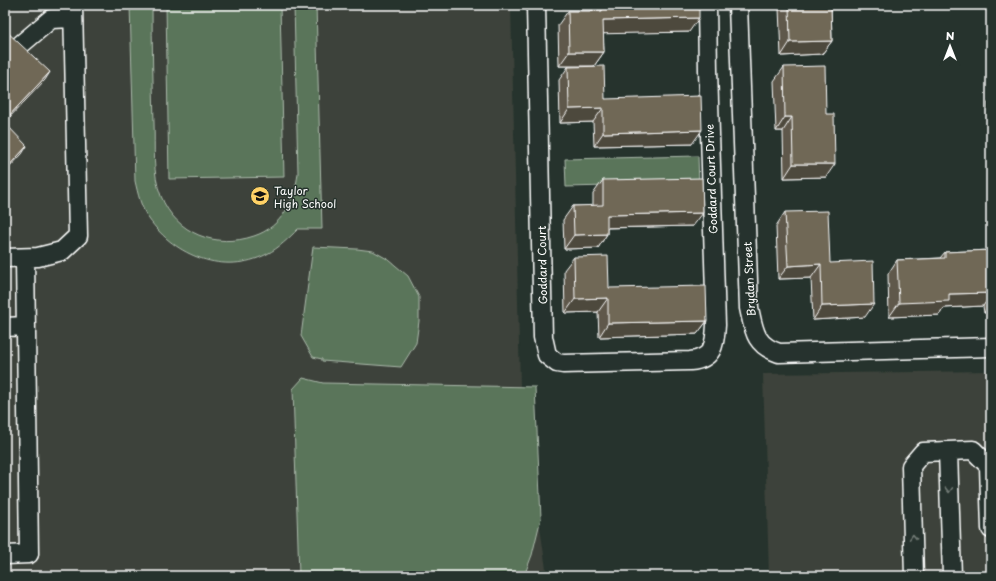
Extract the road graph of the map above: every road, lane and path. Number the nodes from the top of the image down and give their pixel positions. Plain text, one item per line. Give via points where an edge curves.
1 (536, 5) edge
2 (707, 5) edge
3 (738, 5) edge
4 (73, 11) edge
5 (19, 46) edge
6 (5, 258) edge
7 (25, 258) junction
8 (26, 326) junction
9 (5, 327) edge
10 (991, 347) edge
11 (710, 353) joint
12 (948, 451) junction
13 (991, 529) edge
14 (5, 555) edge
15 (914, 576) edge
16 (952, 576) edge

1 - 11 street, Goddard Court via 543,336 547,355 557,363 563,364 690,361 700,360
2 - 11 street, Goddard Court Drive via 716,325
3 - 10 street, Brydan Street via 749,308 753,329 761,343 768,349 780,353
4 - 5 street via 51,19
4 - 7 street via 78,236 62,251
6 - 7 street
7 - 8 street
8 - 9 street
8 - 14 street via 29,554
12 - 13 street via 973,450 989,466
15 -> 12 street via 911,466 923,452
12 -> 16 street

